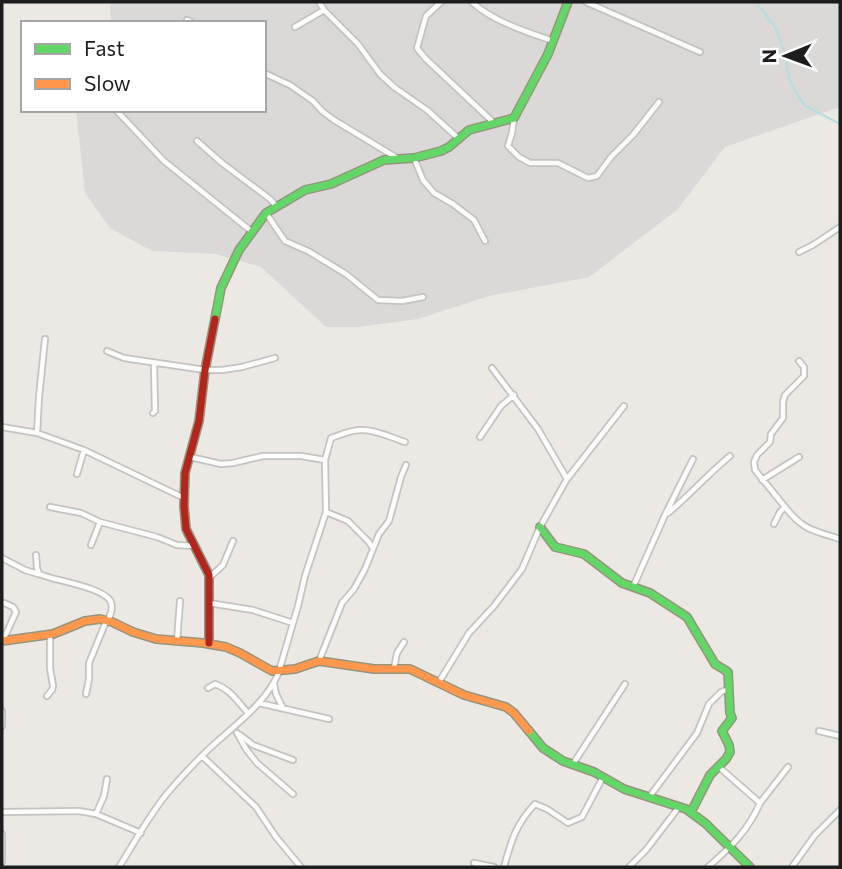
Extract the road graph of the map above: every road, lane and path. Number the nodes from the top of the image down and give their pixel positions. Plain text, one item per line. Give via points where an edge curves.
1 (319, 2) edge
2 (441, 2) edge
3 (472, 2) edge
4 (568, 2) edge
5 (586, 2) edge
6 (324, 10) junction
7 (295, 27) dead end
8 (553, 40) junction
9 (700, 52) dead end
10 (266, 74) edge
11 (659, 102) dead end
12 (119, 112) edge
13 (514, 118) junction
14 (495, 124) junction
15 (458, 138) junction
16 (197, 141) dead end
17 (397, 158) junction
18 (414, 158) junction
19 (276, 206) junction
20 (267, 213) junction
21 (840, 227) edge
22 (251, 231) junction
23 (485, 242) dead end
24 (799, 252) dead end
25 (423, 298) dead end
26 (45, 340) dead end
27 (107, 351) dead end
28 (275, 358) dead end
29 (799, 361) dead end
30 (154, 363) junction
31 (492, 368) dead end
32 (205, 370) junction
33 (514, 395) junction
34 (624, 406) dead end
35 (153, 413) dead end
36 (2, 427) edge
37 (37, 433) junction
38 (481, 437) dead end
39 (405, 442) dead end
40 (85, 450) junction
41 (730, 456) dead end
42 (189, 457) junction
43 (799, 457) dead end
44 (693, 459) dead end
45 (325, 460) junction
46 (406, 465) dead end
47 (77, 474) dead end
48 (567, 479) junction
49 (762, 480) junction
50 (184, 498) junction
51 (50, 507) dead end
52 (785, 507) junction
53 (326, 512) junction
54 (664, 515) junction
55 (100, 522) junction
56 (774, 524) dead end
57 (540, 527) junction
58 (840, 539) edge
59 (233, 541) dead end
60 (91, 545) dead end
61 (194, 546) junction
62 (373, 548) junction
63 (36, 555) dead end
64 (2, 558) edge
65 (39, 574) junction
66 (209, 577) junction
67 (633, 588) junction
68 (180, 601) dead end
69 (4, 603) dead end
70 (209, 603) junction
71 (108, 621) junction
72 (293, 623) junction
73 (50, 634) junction
74 (2, 640) edge
75 (177, 642) junction
76 (404, 642) dead end
77 (209, 643) junction
78 (319, 661) junction
79 (393, 669) junction
80 (279, 671) junction
81 (439, 682) junction
82 (274, 684) junction
83 (625, 684) dead end
84 (208, 688) dead end
85 (729, 688) junction
86 (86, 694) dead end
87 (47, 696) dead end
88 (259, 703) junction
89 (283, 709) junction
90 (2, 711) edge
91 (248, 713) junction
92 (329, 719) dead end
93 (238, 725) junction
94 (2, 726) edge
95 (819, 731) dead end
96 (237, 733) junction
97 (840, 736) edge
98 (202, 756) junction
99 (293, 760) dead end
100 (573, 764) junction
101 (719, 767) junction
102 (788, 767) dead end
103 (603, 777) junction
104 (107, 779) dead end
105 (293, 794) dead end
106 (650, 796) junction
107 (760, 803) junction
108 (679, 806) junction
109 (840, 810) edge
110 (2, 812) edge
111 (691, 812) junction
112 (96, 814) junction
113 (141, 833) junction
114 (2, 834) edge
115 (730, 848) junction
116 (2, 862) edge
117 (474, 863) dead end
118 (119, 867) edge
119 (301, 867) edge
120 (494, 867) edge
121 (504, 867) edge
122 (629, 867) edge
123 (708, 867) edge
124 (750, 867) edge
125 (792, 867) edge

1 - 6 street
2 - 14 street via 426,16 417,48
3 - 8 street via 525,32
4 - 8 street
5 - 9 street
6 - 7 street
6 - 15 street via 380,74
8 - 13 street
10 - 17 street via 290,85 334,120
11 - 13 street via 597,176 588,178 558,163 530,163 519,157 508,146
12 - 22 street via 164,161
13 - 14 street
14 - 15 street via 469,130
15 - 18 street via 441,151
16 - 19 street
17 - 18 street
17 - 19 street via 305,190
18 - 23 street via 423,180 474,220
19 - 20 street
20 - 22 street
20 - 25 street via 285,241 346,274 378,300
21 - 24 street
22 - 32 street via 221,288
26 - 37 street
27 - 30 street
28 - 32 street
29 - 49 street via 804,376 785,395 783,418 754,463
30 - 32 street
30 - 35 street
31 - 33 street
32 - 42 street
33 - 38 street
33 - 48 street
34 - 48 street
36 - 37 street
37 - 40 street
39 - 45 street via 354,430 331,438
40 - 47 street
40 - 50 street
41 - 54 street
42 - 45 street via 220,464 263,456
42 - 50 street
43 - 49 street
44 - 54 street
45 - 53 street
46 - 62 street via 389,521
48 - 57 street
49 - 52 street
50 - 61 street
51 - 55 street
52 - 56 street
52 - 58 street via 807,529
53 - 62 street via 348,521
53 - 72 street
54 - 67 street
55 - 60 street
55 - 61 street
57 - 67 street via 555,547 584,554
57 - 81 street via 522,569 469,633
59 - 66 street via 223,565
61 - 66 street
62 - 78 street via 354,589 342,603
63 - 65 street
64 - 65 street
65 - 71 street via 107,597 112,605
66 - 70 street
67 - 85 street via 650,593 687,617 715,664 728,672
68 - 75 street
69 - 74 street via 16,612
70 - 72 street
70 - 77 street
71 - 73 street via 85,621
71 - 75 street
71 - 86 street via 89,663
72 - 80 street
73 - 74 street
73 - 87 street via 53,686
75 - 77 street
76 - 79 street
77 - 80 street
78 - 79 street
78 - 80 street
79 - 81 street via 410,669
80 - 82 street
81 - 100 street via 511,710 543,748
82 - 88 street
82 - 89 street
83 - 100 street
84 - 91 street via 215,684 229,691
85 - 101 street via 732,718 722,731 730,752
85 - 106 street via 709,704 697,733
88 - 89 street
88 - 91 street
89 - 92 street
90 - 94 street
91 - 93 street
93 - 96 street
93 - 98 street
95 - 97 street
96 - 99 street via 253,745
96 - 105 street via 257,763
98 - 113 street via 169,792
98 - 119 street via 256,807
100 - 103 street
101 - 107 street
101 - 111 street
102 - 107 street
103 - 106 street
103 - 121 street via 582,817 568,823 535,804 512,838
104 - 112 street
106 - 108 street
107 - 115 street
108 - 111 street
108 - 122 street
109 - 125 street
110 - 112 street
111 - 115 street
112 - 113 street
113 - 118 street
114 - 116 street
115 - 123 street
115 - 124 street
117 - 120 street

